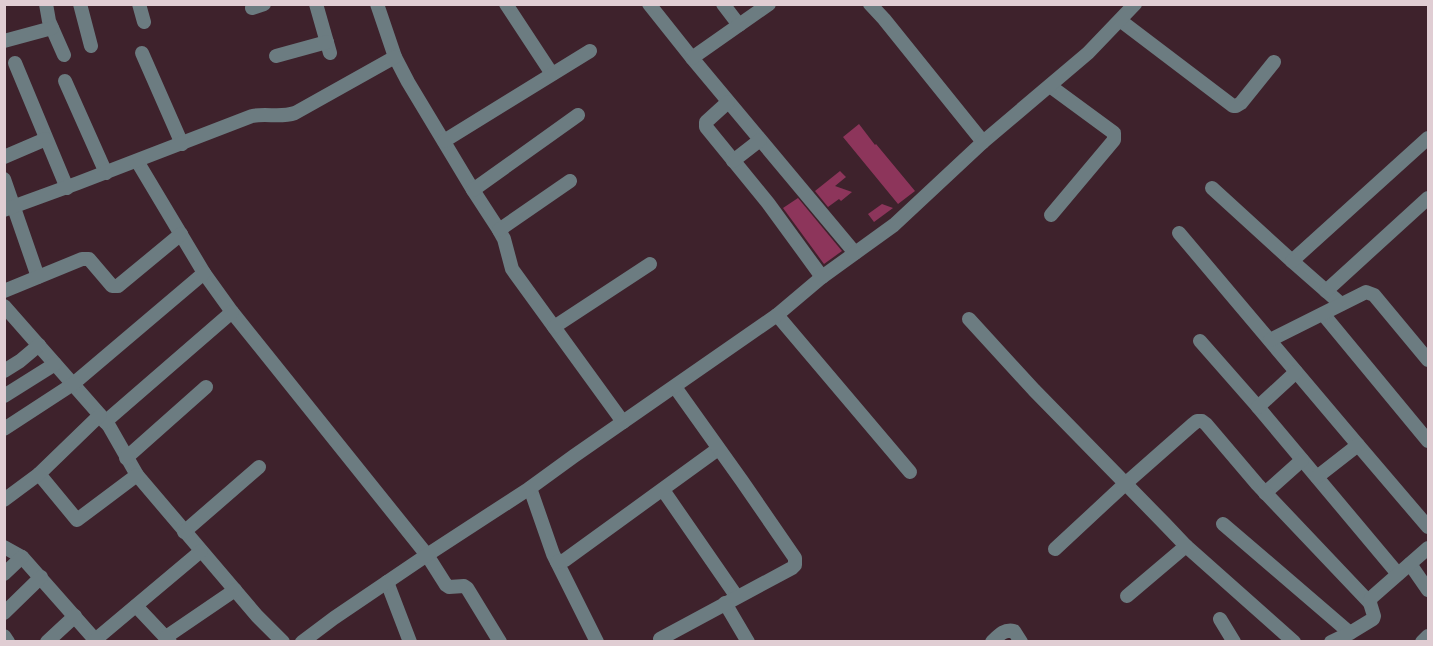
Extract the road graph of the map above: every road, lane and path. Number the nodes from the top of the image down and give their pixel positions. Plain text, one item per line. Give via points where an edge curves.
1 (46, 4) edge
2 (80, 4) edge
3 (139, 4) edge
4 (316, 4) edge
5 (376, 4) edge
6 (506, 4) edge
7 (723, 4) edge
8 (769, 4) edge
9 (870, 4) edge
10 (1136, 4) edge
11 (652, 6) edge
12 (1120, 21) junction
13 (144, 22) dead end
14 (739, 25) junction
15 (52, 28) junction
16 (4, 40) edge
17 (91, 46) dead end
18 (590, 51) dead end
19 (142, 53) dead end
20 (64, 55) dead end
21 (276, 56) dead end
22 (395, 57) junction
23 (692, 58) junction
24 (1274, 62) dead end
25 (15, 63) dead end
26 (552, 74) junction
27 (65, 81) dead end
28 (1050, 86) junction
29 (728, 102) junction
30 (578, 115) dead end
31 (1428, 138) edge
32 (46, 139) junction
33 (760, 140) junction
34 (444, 141) junction
35 (983, 141) junction
36 (182, 144) junction
37 (4, 157) edge
38 (137, 161) junction
39 (733, 161) junction
40 (106, 173) junction
41 (4, 179) edge
42 (570, 181) dead end
43 (66, 188) junction
44 (1212, 188) dead end
45 (473, 190) junction
46 (1428, 198) edge
47 (9, 208) edge
48 (1051, 215) dead end
49 (499, 230) junction
50 (1179, 232) dead end
51 (181, 234) junction
52 (855, 253) junction
53 (1292, 261) junction
54 (650, 264) dead end
55 (204, 273) junction
56 (38, 277) junction
57 (822, 277) junction
58 (4, 291) edge
59 (1326, 291) junction
60 (1341, 304) junction
61 (4, 306) edge
62 (232, 312) junction
63 (1323, 314) junction
64 (777, 315) junction
65 (969, 319) dead end
66 (554, 327) junction
67 (1200, 340) dead end
68 (1270, 340) junction
69 (39, 345) junction
70 (1428, 360) edge
71 (55, 364) junction
72 (4, 371) edge
73 (1296, 372) junction
74 (73, 384) junction
75 (206, 387) dead end
76 (675, 387) junction
77 (4, 396) edge
78 (1258, 406) junction
79 (103, 418) junction
80 (623, 422) junction
81 (4, 429) edge
82 (1428, 441) edge
83 (1358, 446) junction
84 (718, 449) junction
85 (126, 458) junction
86 (1302, 460) junction
87 (259, 467) dead end
88 (910, 472) dead end
89 (39, 474) junction
90 (136, 475) junction
91 (1317, 477) junction
92 (1125, 484) junction
93 (530, 488) junction
94 (663, 490) junction
95 (1265, 493) junction
96 (4, 500) edge
97 (1224, 524) dead end
98 (1428, 527) edge
99 (184, 532) junction
100 (1186, 546) junction
101 (4, 547) edge
102 (1428, 548) edge
103 (1055, 549) dead end
104 (201, 551) junction
105 (427, 555) junction
106 (22, 557) junction
107 (556, 562) junction
108 (1410, 564) junction
109 (4, 574) edge
110 (1398, 574) junction
111 (41, 577) junction
112 (387, 582) junction
113 (235, 590) junction
114 (1428, 590) edge
115 (1126, 596) dead end
116 (732, 600) junction
117 (1370, 603) junction
118 (136, 606) junction
119 (4, 613) edge
120 (75, 616) junction
121 (1220, 619) dead end
122 (1350, 633) junction
123 (4, 636) edge
124 (1428, 636) edge
125 (168, 639) edge
126 (660, 639) dead end
127 (96, 641) edge
128 (8, 642) edge
129 (47, 642) edge
130 (283, 642) edge
131 (302, 642) edge
132 (410, 642) edge
133 (500, 642) edge
134 (597, 642) edge
135 (748, 642) edge
136 (992, 642) edge
137 (1021, 642) edge
138 (1234, 642) edge
139 (1294, 642) edge
140 (1331, 642) edge
141 (1422, 642) edge

1 - 15 street
2 - 17 street
3 - 13 street
4 - 21 street via 329,47
5 - 22 street
6 - 26 street
7 - 14 street
8 - 14 street
9 - 35 street
10 - 12 street
11 - 23 street
12 - 24 street via 1233,106 1241,103
12 - 28 street
14 - 23 street
15 - 16 street
15 - 20 street
18 - 26 street
19 - 36 street
22 - 34 street
22 - 36 street via 295,113 252,116
23 - 29 street
25 - 32 street
26 - 34 street
27 - 40 street
28 - 35 street
28 - 48 street via 1115,136
29 - 33 street
29 - 39 street via 706,125
30 - 45 street
31 - 53 street
32 - 37 street
32 - 43 street
33 - 39 street
33 - 52 street
34 - 45 street
35 - 52 street via 894,225
36 - 38 street
38 - 40 street
38 - 51 street
39 - 57 street
40 - 43 street
41 - 47 street
42 - 49 street
43 - 47 street
44 - 53 street
45 - 49 street
46 - 59 street
47 - 56 street
49 - 66 street via 512,269
50 - 68 street
51 - 55 street
51 - 56 street via 117,286 112,286 89,259
52 - 57 street
53 - 59 street
54 - 66 street
55 - 62 street
55 - 74 street
56 - 58 street
57 - 64 street
59 - 60 street
60 - 63 street
60 - 70 street via 1366,292 1374,295
61 - 69 street
62 - 79 street
62 - 105 street
63 - 68 street
63 - 82 street
64 - 76 street
64 - 88 street
65 - 92 street
66 - 80 street
67 - 78 street
68 - 73 street
69 - 71 street
69 - 72 street
71 - 74 street
71 - 77 street
73 - 78 street
73 - 83 street
74 - 79 street
74 - 81 street
75 - 85 street
76 - 80 street
76 - 84 street
78 - 86 street
79 - 85 street
79 - 89 street
80 - 93 street
83 - 91 street
83 - 98 street
84 - 94 street
84 - 116 street via 795,558 792,568
85 - 90 street
86 - 91 street
86 - 95 street
87 - 99 street
89 - 90 street via 77,520
89 - 96 street
90 - 99 street
91 - 110 street
92 - 95 street via 1197,421 1202,421
92 - 100 street
92 - 103 street
93 - 105 street
93 - 107 street
94 - 107 street via 566,560
94 - 116 street
95 - 117 street
97 - 122 street
99 - 104 street
100 - 115 street
100 - 139 street
101 - 106 street
102 - 108 street
104 - 113 street
104 - 118 street
105 - 112 street
105 - 133 street via 447,586 467,588
106 - 109 street
106 - 111 street
107 - 134 street
108 - 110 street
108 - 114 street
110 - 117 street
111 - 119 street
111 - 120 street
112 - 131 street
112 - 132 street
113 - 125 street
113 - 130 street
116 - 126 street
116 - 135 street
117 - 122 street via 1373,619
118 - 125 street
118 - 127 street
120 - 127 street
120 - 129 street
121 - 138 street
122 - 140 street
123 - 128 street
124 - 141 street
136 - 137 street via 1008,630 1014,631

